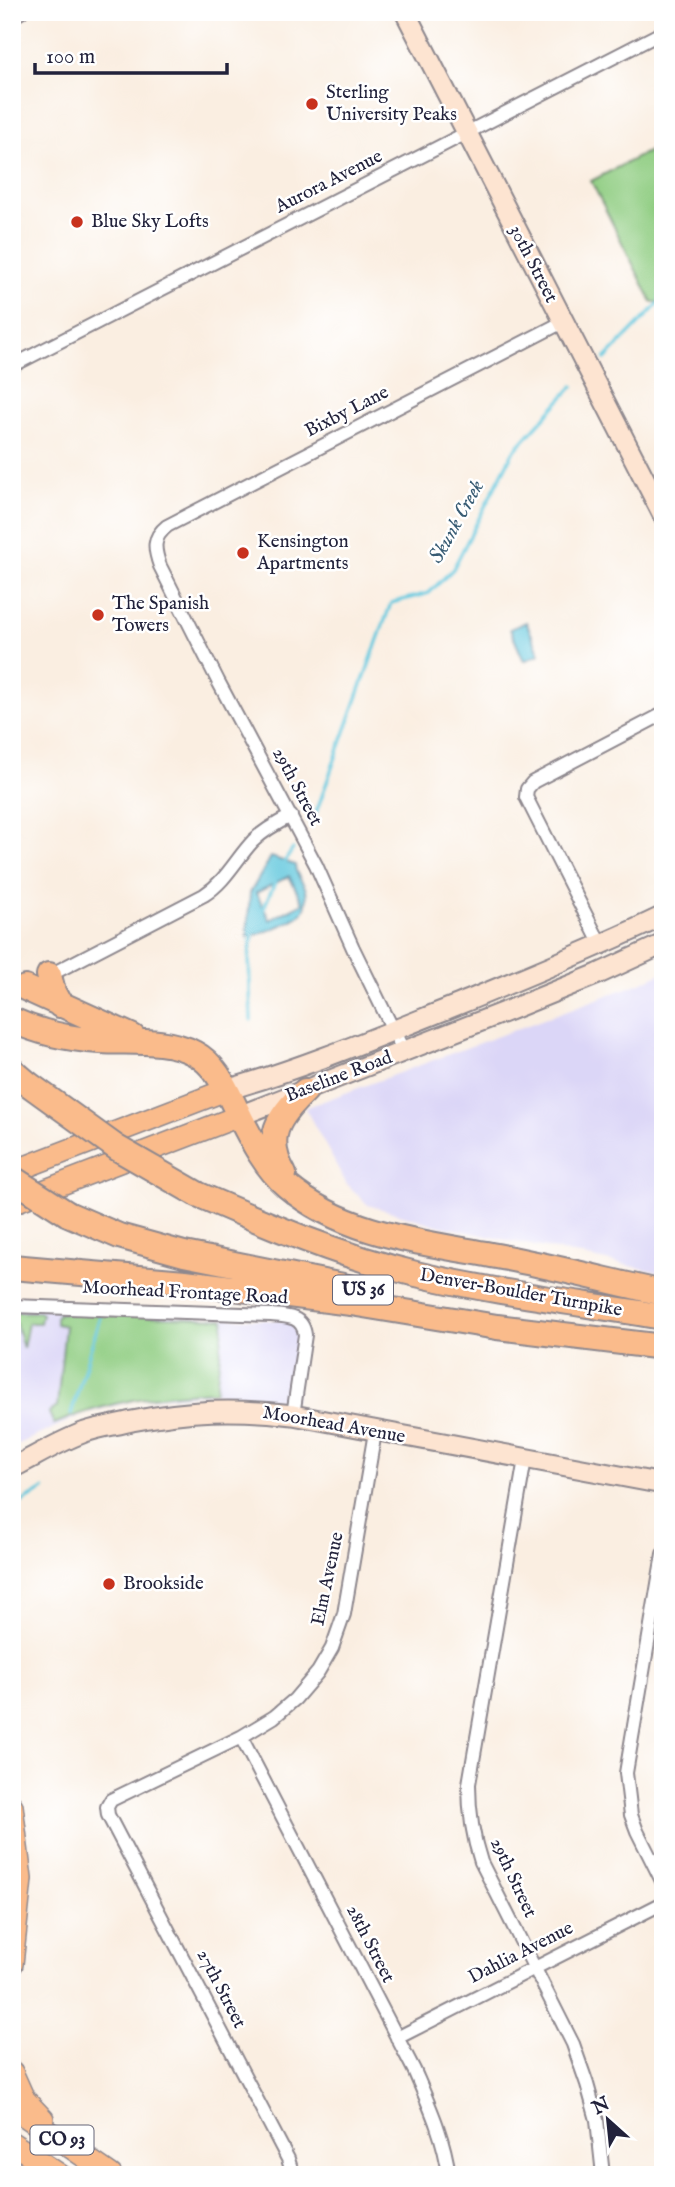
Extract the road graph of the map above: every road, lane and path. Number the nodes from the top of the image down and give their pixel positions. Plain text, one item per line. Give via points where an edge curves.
1 (21, 12) edge
2 (405, 12) edge
3 (12, 17) edge
4 (663, 32) edge
5 (466, 134) junction
6 (563, 322) junction
7 (12, 366) edge
8 (663, 515) edge
9 (155, 541) joint
10 (663, 714) edge
11 (291, 816) junction
12 (663, 916) edge
13 (663, 944) edge
14 (601, 945) junction
15 (49, 975) junction
16 (16, 988) edge
17 (60, 1004) junction
18 (12, 1020) edge
19 (394, 1030) junction
20 (147, 1042) junction
21 (404, 1052) junction
22 (20, 1076) edge
23 (226, 1090) junction
24 (305, 1091) junction
25 (239, 1116) junction
26 (12, 1172) edge
27 (12, 1178) edge
28 (298, 1195) junction
29 (12, 1203) edge
30 (12, 1267) edge
31 (663, 1293) edge
32 (12, 1306) edge
33 (663, 1317) edge
34 (663, 1345) edge
35 (292, 1415) junction
36 (375, 1432) junction
37 (525, 1459) junction
38 (12, 1468) edge
39 (663, 1484) edge
40 (663, 1554) edge
41 (241, 1737) junction
42 (12, 1806) edge
43 (113, 1821) joint
44 (663, 1883) edge
45 (663, 1903) edge
46 (12, 1964) edge
47 (534, 1968) junction
48 (397, 2038) junction
49 (12, 2072) edge
50 (12, 2107) edge
51 (12, 2143) edge
52 (66, 2143) junction
53 (60, 2175) edge
54 (111, 2175) edge
55 (293, 2175) edge
56 (449, 2175) edge
57 (603, 2175) edge

1 - 3 street
2 - 5 main road, 30th Street
4 - 5 street, Aurora Avenue
5 - 6 main road, 30th Street
5 - 7 street, Aurora Avenue
6 - 8 main road, 30th Street
6 - 9 street, Bixby Lane via 167,526
9 - 11 street, 29th Street via 160,566
10 - 14 street via 527,789 526,797
11 - 15 street via 258,836 211,891
11 - 19 street, 29th Street
12 - 14 main road, Baseline Road
13 - 21 main road, Baseline Road
14 - 19 main road, Baseline Road
15 - 16 street
15 - 17 highway
16 - 17 highway
17 - 20 highway
18 - 20 highway via 58,1036
19 - 21 street, 29th Street
19 - 23 main road, Baseline Road
20 - 23 highway via 176,1046 200,1056
21 - 24 main road, Baseline Road
22 - 33 highway, Denver–Boulder Turnpike / US 36, bridge via 117,1148 197,1194 290,1235 416,1274
23 - 25 highway
23 - 26 main road, Baseline Road
24 - 25 main road, Baseline Road
24 - 28 highway via 282,1115 273,1140 278,1163
25 - 28 highway via 265,1161
25 - 29 main road, Baseline Road
27 - 34 highway, Denver–Boulder Turnpike / US 36, bridge via 68,1214 119,1236 184,1254
28 - 31 highway via 344,1221 385,1234
30 - 34 highway via 185,1282
32 - 35 street, Moorhead Frontage Road via 295,1318 305,1335
35 - 36 main road, Moorhead Avenue
35 - 38 main road, Moorhead Avenue via 213,1410 152,1418 82,1433
36 - 37 main road, Moorhead Avenue
36 - 41 street, Elm Avenue via 344,1614 332,1648 295,1699
37 - 39 main road, Moorhead Avenue
37 - 47 street, 29th Street via 469,1810 481,1862
40 - 44 street via 626,1773 631,1815
41 - 43 street, Elm Avenue via 111,1800 107,1807
41 - 48 street, 28th Street
42 - 46 main road via 21,1879
43 - 55 street, 27th Street
45 - 47 street, Dahlia Avenue
47 - 48 street, Dahlia Avenue
47 - 57 street, 29th Street via 573,2044 587,2084 597,2120
48 - 56 street, 28th Street via 436,2119
49 - 52 main road via 24,2099
50 - 52 main road, CO 93
51 - 53 main road, CO 93
52 - 54 main road, CO 93

